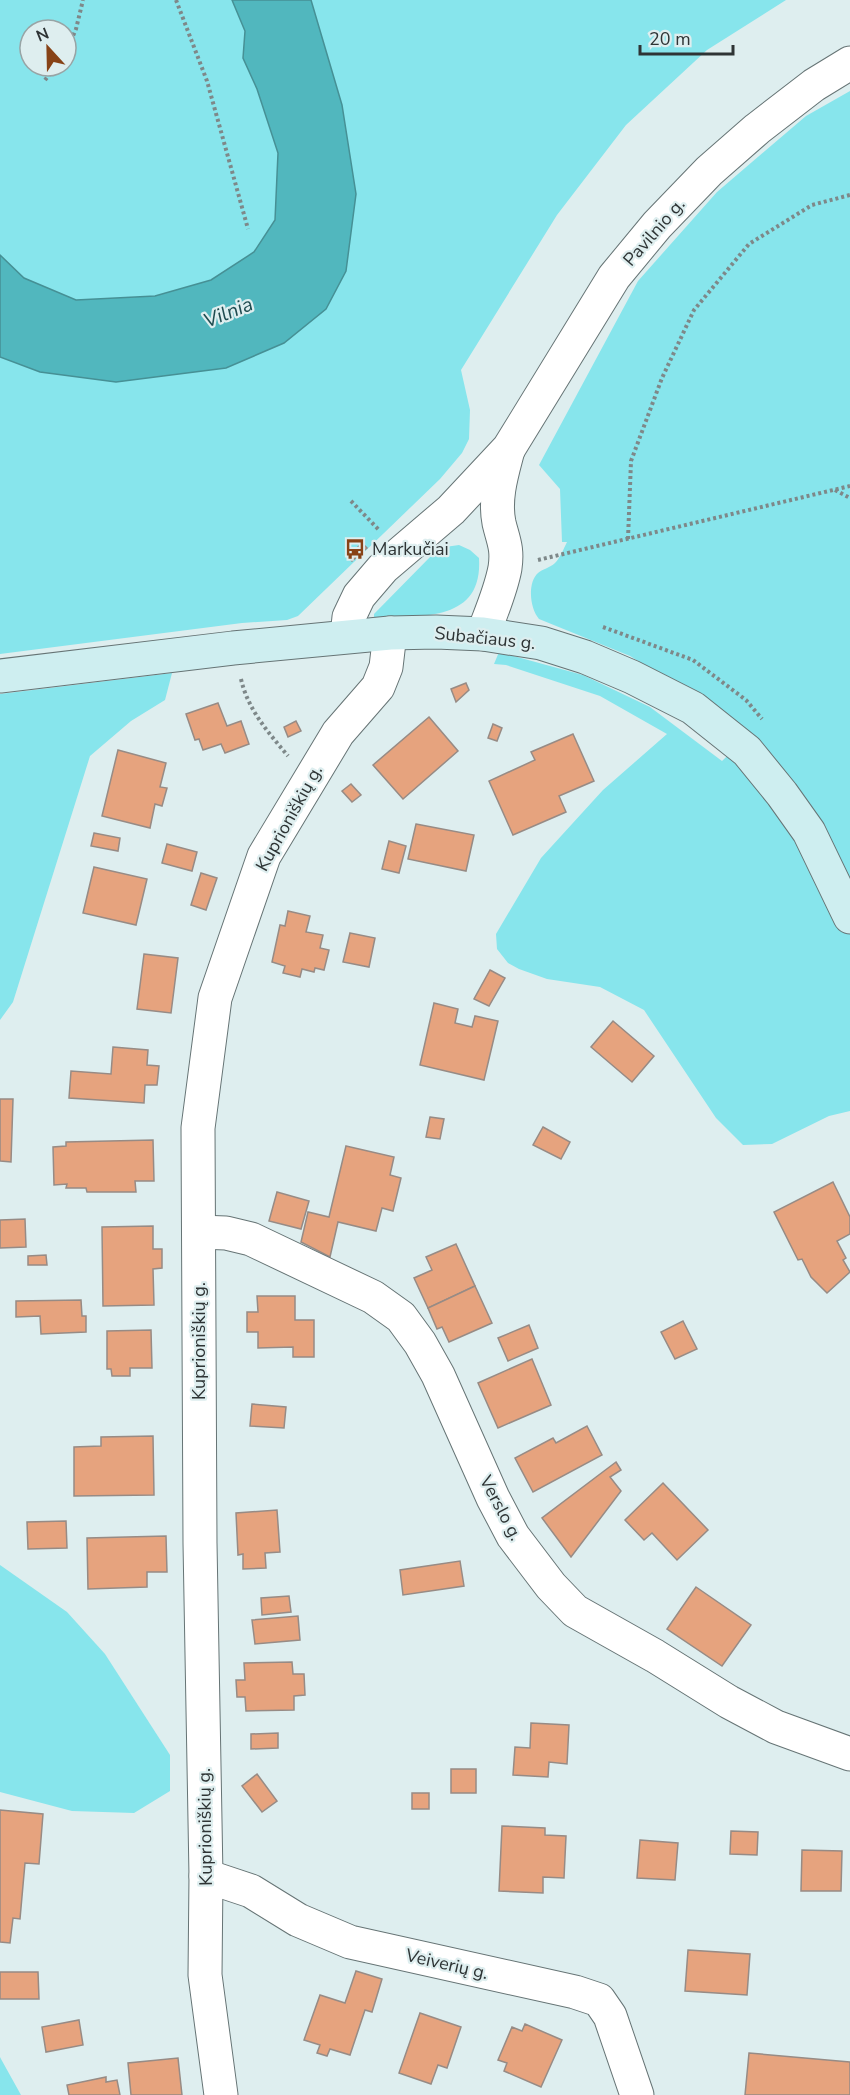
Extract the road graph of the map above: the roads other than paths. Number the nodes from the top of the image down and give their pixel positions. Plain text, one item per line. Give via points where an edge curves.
1 (850, 63) edge
2 (509, 448) junction
3 (451, 510) junction
4 (499, 521) junction
5 (390, 633) junction
6 (483, 634) junction
7 (347, 636) junction
8 (0, 676) edge
9 (850, 917) edge
10 (199, 1233) junction
11 (850, 1754) edge
12 (206, 1876) junction
13 (220, 2095) edge
14 (637, 2095) edge

1 - 2 street, Pavilnio g. via 757,129 657,225 614,277
2 - 3 street, Pavilnio g.
2 - 4 street, Pavilnio g. via 501,476
3 - 4 street via 478,511
3 - 7 street, Pavilnio g. via 383,568 359,596 349,617
4 - 6 street, Pavilnio g. via 506,544 505,568
5 - 6 street, Subačiaus g.
5 - 7 street, Subačiaus g.
5 - 10 street, Kuprioniškių g. via 386,667 378,687 338,733 264,856 215,998 198,1128
6 - 9 street, Subačiaus g. via 541,643 585,657 693,708 747,751 782,794 809,832
7 - 8 street, Subačiaus g.
10 - 11 street, Verslo g. via 226,1233 250,1239 373,1297 401,1317 438,1375 513,1536 575,1611 776,1727
10 - 12 street, Kuprioniškių g.
12 - 13 street, Kuprioniškių g. via 204,1975
12 - 14 street, Veiverių g. via 251,1891 298,1920 350,1942 599,2000 610,2016

